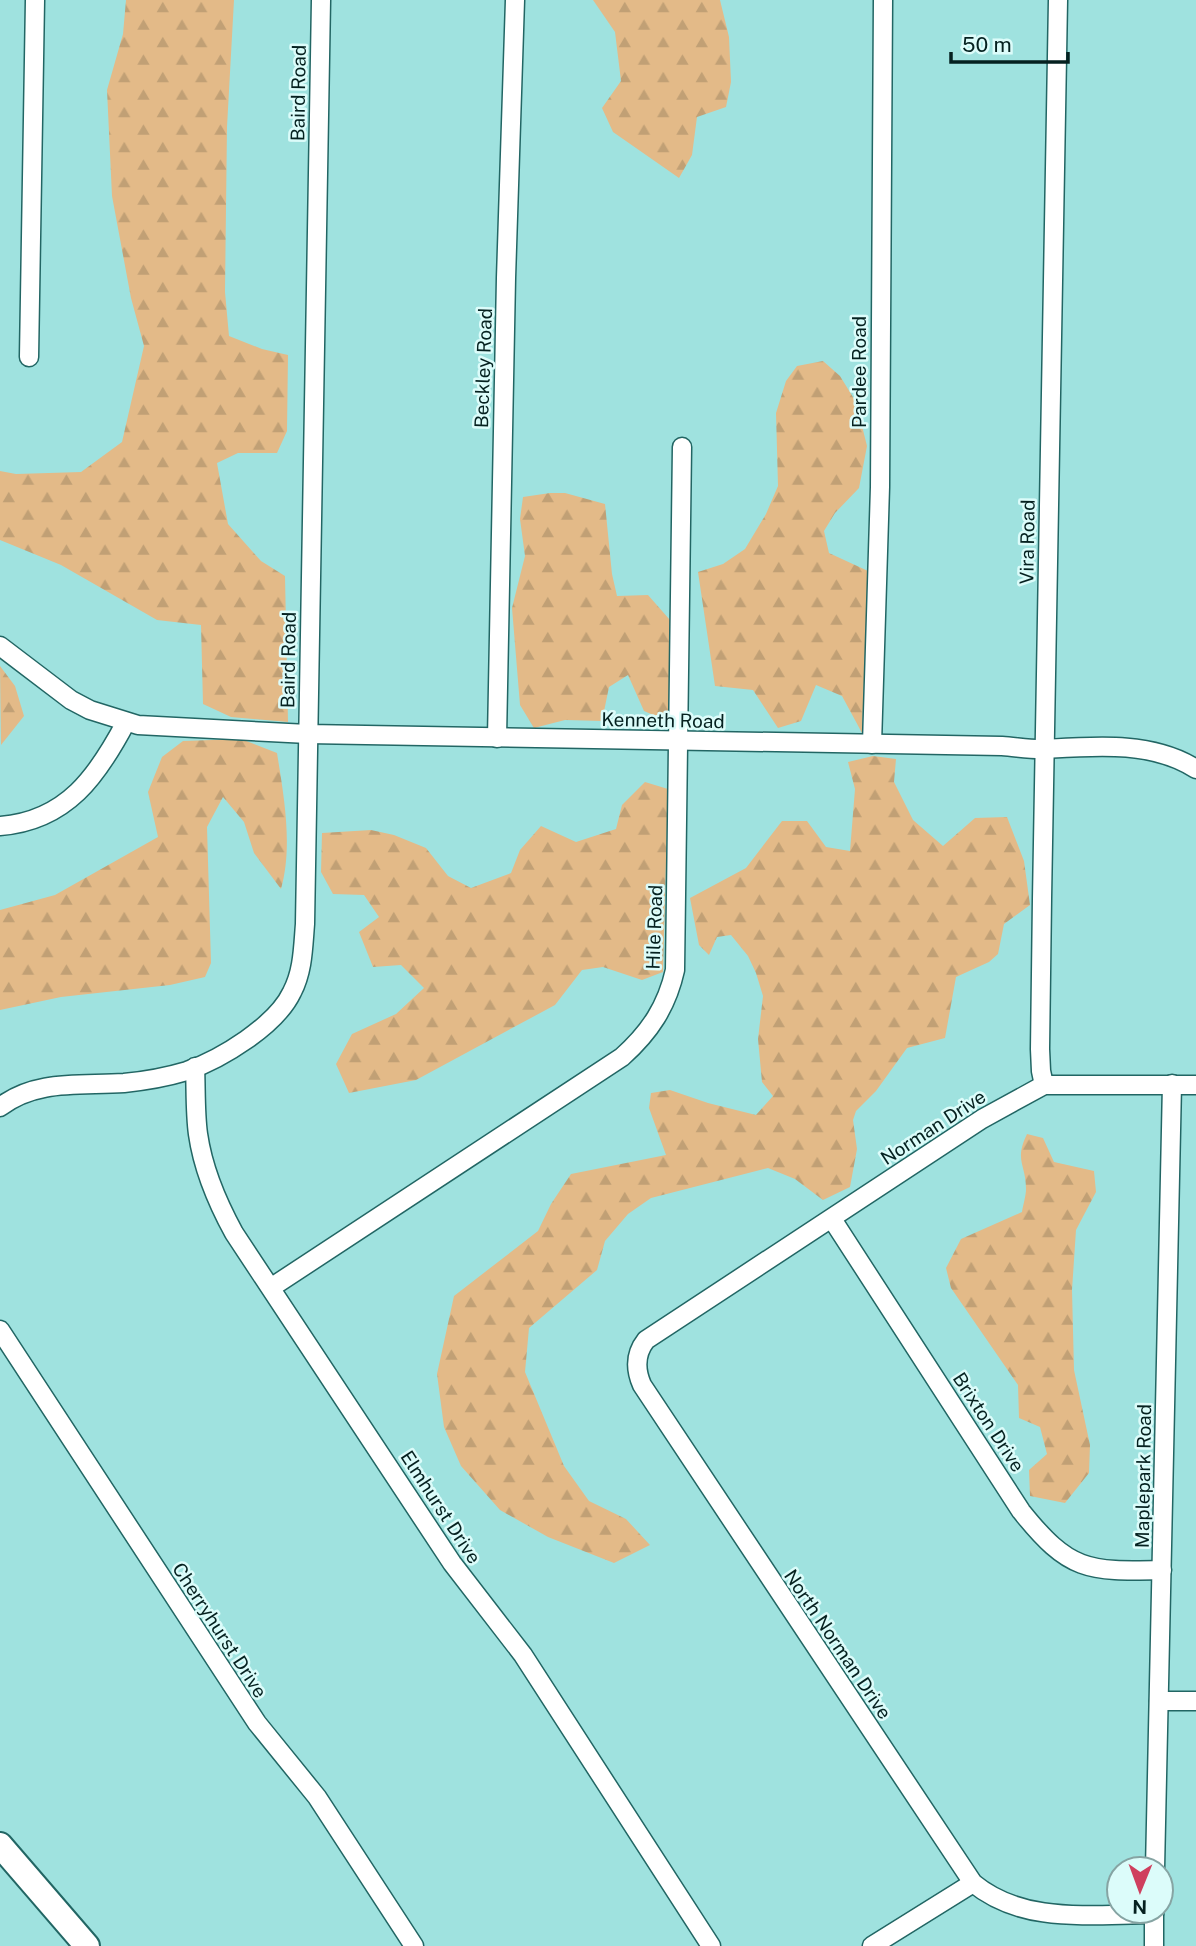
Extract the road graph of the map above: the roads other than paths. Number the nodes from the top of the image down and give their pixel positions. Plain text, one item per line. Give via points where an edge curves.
1 (35, 0) edge
2 (321, 0) edge
3 (514, 0) edge
4 (883, 0) edge
5 (1058, 0) edge
6 (29, 357) dead end
7 (682, 447) dead end
8 (0, 646) edge
9 (126, 722) junction
10 (308, 734) junction
11 (498, 738) junction
12 (679, 741) junction
13 (872, 744) junction
14 (1046, 749) junction
15 (1196, 769) edge
16 (0, 826) edge
17 (195, 1067) junction
18 (1172, 1084) junction
19 (1044, 1085) junction
20 (1196, 1085) edge
21 (0, 1107) edge
22 (832, 1219) junction
23 (272, 1287) junction
24 (721, 1291) joint
25 (0, 1331) edge
26 (1162, 1570) junction
27 (1159, 1700) junction
28 (1196, 1701) edge
29 (0, 1845) edge
30 (1155, 1855) edge
31 (973, 1883) junction
32 (1105, 1913) edge
33 (1154, 1925) edge
34 (87, 1946) edge
35 (414, 1946) edge
36 (711, 1946) edge
37 (872, 1946) edge
38 (1154, 1946) edge

1 - 6 street
2 - 10 street, Baird Road
3 - 11 street, Beckley Road
4 - 13 street, Pardee Road via 880,487
5 - 14 street, Vira Road
7 - 12 street, Hile Road
8 - 9 street, Kenneth Road via 71,699
9 - 10 street, Kenneth Road
9 - 16 street via 94,776 72,797 26,821
10 - 11 street, Kenneth Road
10 - 17 street, Baird Road via 305,925 298,977 291,995 260,1029
11 - 12 street, Kenneth Road
12 - 13 street, Kenneth Road
12 - 23 street, Hile Road via 675,970 652,1026 622,1057
13 - 14 street, Kenneth Road
14 - 15 street, Kenneth Road via 1152,751
14 - 19 street, Vira Road via 1040,1049
17 - 21 street, Baird Road via 124,1083 44,1087
17 - 23 street, Elmhurst Drive via 198,1133 214,1192 234,1233
18 - 19 street, Norman Drive
18 - 20 street, Norman Drive
18 - 26 street, Maplepark Road
19 - 22 street, Norman Drive via 982,1119
22 - 24 street, Norman Drive
22 - 26 street, Brixton Drive via 1039,1534 1067,1558 1089,1567
23 - 36 street, Elmhurst Drive via 452,1563 523,1655
24 - 31 street, North Norman Drive via 646,1340 638,1352 638,1376
25 - 35 street, Cherryhurst Drive via 257,1723 317,1797
26 - 27 street, Maplepark Road
27 - 28 street
27 - 30 street, Maplepark Road
29 - 34 main road
31 - 32 street, North Norman Drive via 1006,1904 1043,1914
31 - 37 street
33 - 38 street

